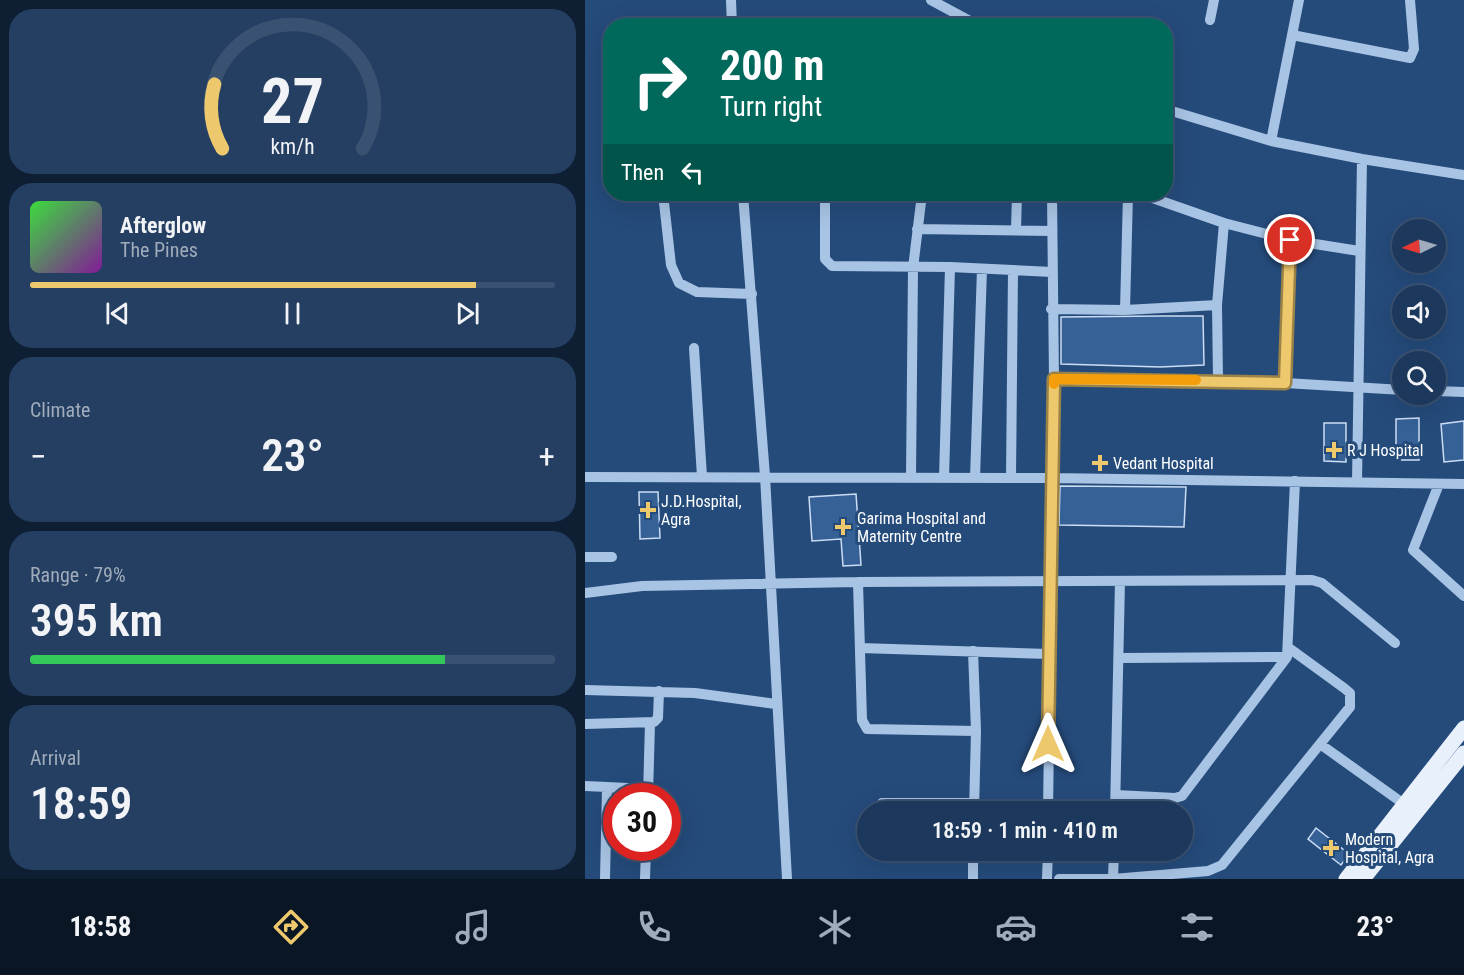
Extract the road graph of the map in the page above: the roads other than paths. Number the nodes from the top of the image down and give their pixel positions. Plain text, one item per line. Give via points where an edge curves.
1 (731, 0) edge
2 (931, 0) edge
3 (1214, 0) edge
4 (1299, 0) edge
5 (1410, 0) edge
6 (951, 5) edge
7 (732, 18) edge
8 (968, 18) edge
9 (1210, 20) dead end
10 (1292, 35) junction
11 (1173, 111) edge
12 (1271, 141) junction
13 (1362, 159) junction
14 (1464, 175) edge
15 (664, 201) edge
16 (744, 201) edge
17 (825, 201) edge
18 (920, 201) edge
19 (1017, 201) edge
20 (1052, 201) edge
21 (1128, 201) edge
22 (1161, 201) edge
23 (1224, 223) junction
24 (917, 229) junction
25 (1016, 230) junction
26 (1052, 231) junction
27 (1290, 240) junction
28 (1359, 251) junction
29 (950, 267) junction
30 (913, 268) junction
31 (982, 269) junction
32 (1013, 270) junction
33 (1052, 272) junction
34 (752, 294) junction
35 (1217, 305) junction
36 (1051, 309) junction
37 (1125, 310) junction
38 (694, 348) dead end
39 (1054, 379) junction
40 (1218, 380) junction
41 (1285, 383) junction
42 (1357, 388) junction
43 (1392, 390) edge
44 (1446, 391) edge
45 (1464, 392) edge
46 (765, 476) junction
47 (585, 477) edge
48 (702, 477) junction
49 (911, 477) junction
50 (944, 478) junction
51 (975, 478) junction
52 (1011, 478) junction
53 (1051, 478) junction
54 (1295, 481) junction
55 (1356, 482) junction
56 (1439, 484) junction
57 (1464, 484) edge
58 (585, 557) edge
59 (612, 557) dead end
60 (1050, 581) junction
61 (1120, 581) junction
62 (1291, 581) junction
63 (858, 582) junction
64 (770, 585) junction
65 (585, 594) edge
66 (1464, 596) edge
67 (1395, 643) dead end
68 (860, 648) junction
69 (973, 651) junction
70 (1288, 652) junction
71 (1049, 654) junction
72 (1120, 658) junction
73 (585, 690) edge
74 (659, 691) junction
75 (776, 704) junction
76 (650, 723) junction
77 (585, 724) edge
78 (1464, 728) edge
79 (976, 731) junction
80 (1320, 744) junction
81 (1464, 753) edge
82 (648, 783) edge
83 (585, 786) edge
84 (603, 787) edge
85 (1116, 795) junction
86 (974, 801) edge
87 (1048, 801) edge
88 (1116, 801) edge
89 (1404, 804) junction
90 (605, 861) edge
91 (646, 861) edge
92 (973, 861) edge
93 (1048, 861) edge
94 (1114, 861) edge
95 (1368, 877) edge
96 (605, 879) edge
97 (645, 879) edge
98 (787, 879) edge
99 (973, 879) edge
100 (1047, 879) edge
101 (1059, 879) edge
102 (1113, 879) edge
103 (1346, 879) edge

1 - 7 street
2 - 6 street
3 - 9 street
4 - 10 street
5 - 10 street via 1414,49 1410,58
6 - 8 street
10 - 12 street
11 - 12 street
12 - 13 street
13 - 14 street
13 - 28 street
15 - 34 street via 671,265 679,283 697,292
16 - 34 street
17 - 30 street via 825,259 829,265
18 - 24 street
19 - 25 street
20 - 26 street
21 - 37 street
22 - 23 street
23 - 27 street
23 - 35 street
24 - 25 street
24 - 30 street
25 - 26 street
26 - 33 street
27 - 28 street
27 - 41 street
28 - 42 street
29 - 30 street
29 - 31 street
29 - 50 street
30 - 49 street
31 - 32 street
31 - 51 street
32 - 33 street
32 - 52 street
33 - 36 street
34 - 46 street
35 - 37 street
35 - 40 street
36 - 37 street
36 - 39 street
38 - 48 street
39 - 40 street
39 - 53 street
40 - 41 street
41 - 42 street
42 - 43 street
42 - 55 street
44 - 45 street
46 - 48 street
46 - 49 street
46 - 64 street
47 - 48 street
49 - 50 street
50 - 51 street
51 - 52 street
52 - 53 street
53 - 54 street
53 - 60 street
54 - 55 street
54 - 62 street
55 - 56 street
56 - 57 street
56 - 66 street via 1413,550
58 - 59 street
60 - 61 street
60 - 63 street
60 - 71 street
61 - 62 street
61 - 72 street
62 - 67 street via 1317,580
62 - 70 street
63 - 64 street
63 - 68 street
64 - 65 street via 642,586
64 - 75 street
68 - 69 street
68 - 79 street via 862,720 867,729
69 - 71 street
69 - 79 street
70 - 72 street
70 - 80 street via 1350,693 1350,707
70 - 85 street via 1182,796
71 - 87 street
72 - 85 street
73 - 74 street
74 - 75 street
74 - 76 street via 658,718
75 - 98 street
76 - 77 street
76 - 82 street
78 - 89 main road
79 - 86 street
80 - 89 street
80 - 102 street via 1222,865 1208,871
81 - 95 main road
83 - 84 street
85 - 88 street
89 - 103 main road
90 - 96 street
91 - 97 street
92 - 99 street
93 - 100 street
94 - 102 street
101 - 102 street

